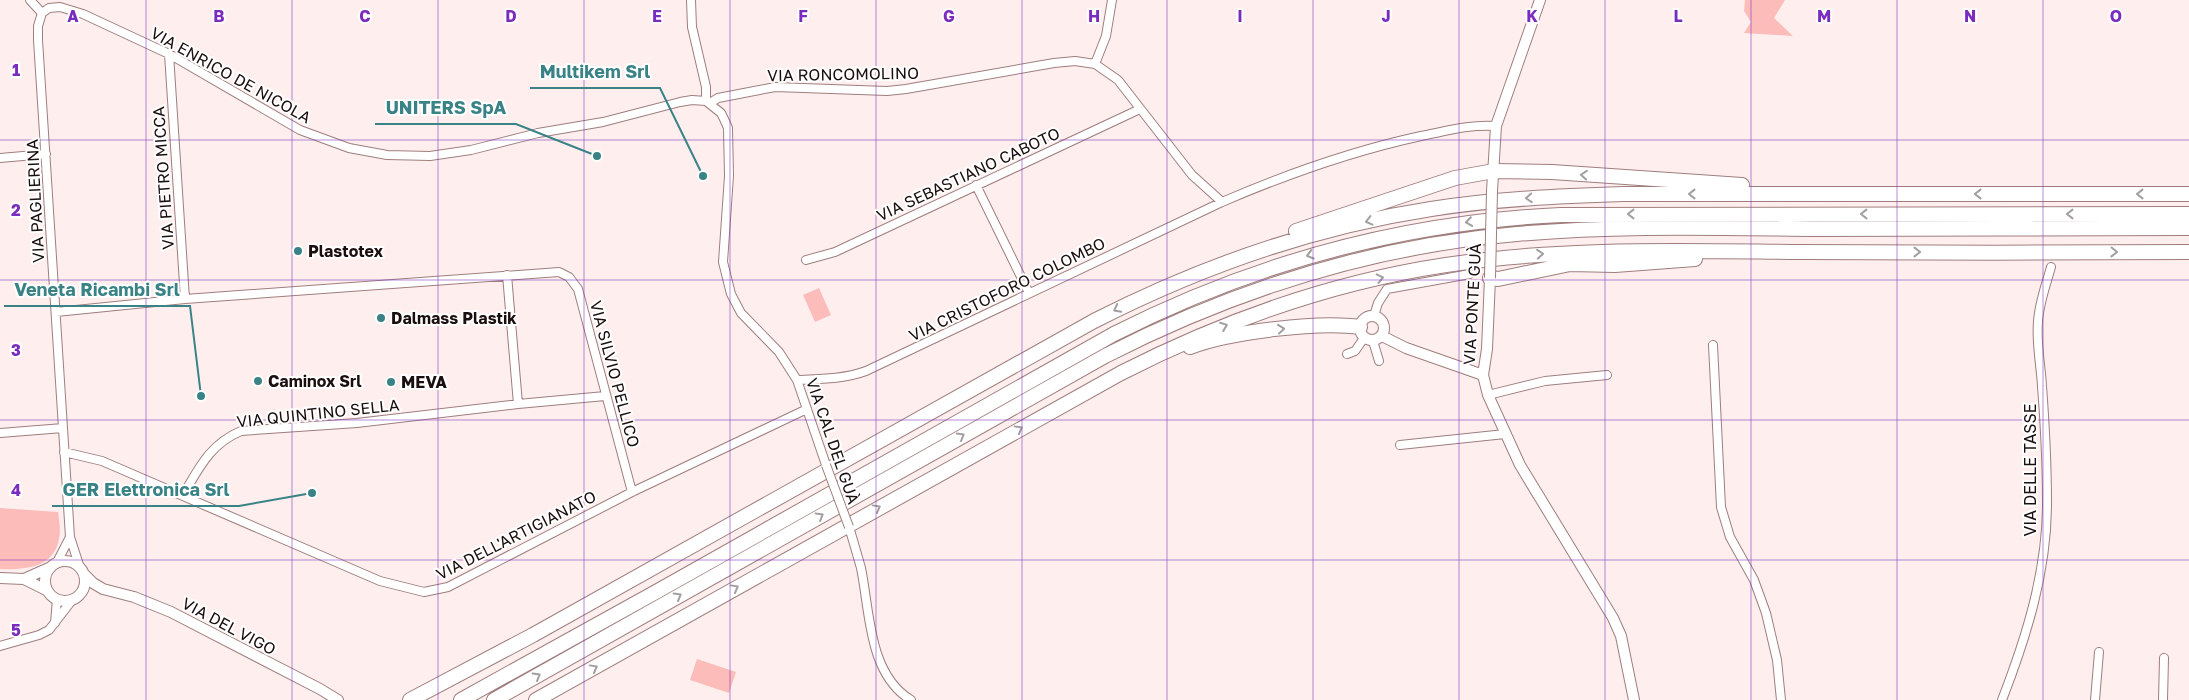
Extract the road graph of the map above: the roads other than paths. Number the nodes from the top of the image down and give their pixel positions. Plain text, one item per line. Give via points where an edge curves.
1 (30, 0) edge
2 (691, 0) edge
3 (1112, 0) edge
4 (1540, 0) edge
5 (42, 13) junction
6 (169, 54) junction
7 (1095, 64) junction
8 (708, 102) junction
9 (1140, 109) junction
10 (1496, 126) junction
11 (46, 154) junction
12 (0, 158) edge
13 (1494, 170) junction
14 (976, 185) junction
15 (1842, 193) junction
16 (2189, 194) edge
17 (1222, 202) junction
18 (2189, 214) edge
19 (2189, 228) edge
20 (1840, 252) junction
21 (2189, 252) edge
22 (806, 260) dead end
23 (2051, 266) dead end
24 (1470, 274) dead end
25 (507, 275) junction
26 (1490, 278) junction
27 (1029, 293) junction
28 (185, 299) junction
29 (1137, 299) junction
30 (56, 312) junction
31 (1374, 316) junction
32 (1370, 335) junction
33 (1713, 345) dead end
34 (1347, 354) dead end
35 (1379, 361) dead end
36 (1483, 375) junction
37 (1607, 375) dead end
38 (797, 380) junction
39 (1488, 395) junction
40 (605, 396) junction
41 (1070, 400) junction
42 (518, 404) junction
43 (807, 409) junction
44 (63, 428) junction
45 (0, 433) edge
46 (1505, 434) junction
47 (1400, 445) dead end
48 (64, 452) junction
49 (632, 492) junction
50 (182, 495) junction
51 (70, 537) junction
52 (54, 565) junction
53 (82, 571) junction
54 (0, 578) edge
55 (24, 579) junction
56 (103, 589) junction
57 (48, 590) junction
58 (57, 599) junction
59 (74, 599) junction
60 (55, 623) junction
61 (0, 646) edge
62 (2099, 652) dead end
63 (2164, 658) dead end
64 (338, 700) edge
65 (410, 700) edge
66 (461, 700) edge
67 (494, 700) edge
68 (536, 700) edge
69 (911, 700) edge
70 (1634, 700) edge
71 (1782, 700) edge
72 (2002, 700) edge
73 (2095, 700) edge
74 (2162, 700) edge

1 - 5 street
2 - 8 street via 692,27
3 - 7 street via 1106,36
4 - 10 street, VIA PONTE GUÀ
5 - 6 street, VIA ENRICO DE NICOLA via 49,8 65,8 122,30
5 - 11 street, VIA PAGLIERINA via 38,40
6 - 8 street, VIA ENRICO DE NICOLA via 300,130 349,148 387,155 411,157 457,152 603,122 680,102
6 - 28 street, VIA PIETRO MICCA
7 - 8 street, VIA RONCOMOLINO via 1075,61 1054,63 925,88 775,88
7 - 9 street, VIA RONCOMOLINO via 1118,80
8 - 38 street, VIA CAL DEL GUÀ via 721,113 728,128 729,176 723,262 731,294 741,313 779,352
9 - 14 street, VIA SEBASTIANO CABOTO
9 - 17 street, VIA RONCOMOLINO via 1192,175
10 - 13 street, VIA PONTE GUÀ
10 - 17 street, VIA CRISTOFORO COLOMBO via 1476,124 1377,146 1282,176
11 - 12 street
11 - 30 street, VIA PAGLIERINA
15 -> 13 highway
13 - 26 street, VIA PONTE GUÀ, bridge
13 - 29 highway via 1412,191 1215,259
14 - 22 street, VIA SEBASTIANO CABOTO via 834,252
14 - 27 street
16 -> 15 highway
15 -> 29 highway via 1552,196 1432,208 1283,243
17 - 27 street, VIA CRISTOFORO COLOMBO
18 -> 66 highway via 1561,215 1433,228 1327,250 1218,286 1152,314
67 -> 19 highway via 1097,360 1208,308 1308,273 1438,244 1560,231
20 -> 21 highway
20 - 26 highway via 1780,258 1570,264
41 -> 20 highway via 1159,354 1238,320 1344,286 1397,274 1445,265 1549,254
23 - 72 street, VIA DELLE TASSE via 2038,323 2046,445 2044,543 2032,615
24 - 31 street via 1387,289
25 - 28 street
25 - 40 street, VIA SILVIO PELLICO via 558,272 569,276 578,289
25 - 42 street
26 - 36 street, VIA PONTE GUÀ
27 - 38 street, VIA CRISTOFORO COLOMBO via 866,371 835,379
28 - 30 street
29 -> 65 highway via 1037,351 533,635
30 - 44 street, VIA PAGLIERINA
31 - 32 street via 1363,320
31 - 32 street via 1384,324
32 - 34 street via 1356,351
32 - 35 street
32 - 36 street
41 -> 32 highway via 1200,344 1262,331 1308,326 1338,325
33 - 71 street via 1721,507 1730,537 1754,580 1766,613
36 - 39 street, VIA PONTE GUÀ
37 - 39 street via 1545,381
38 - 43 street, VIA CAL DEL GUÀ
39 - 46 street, VIA PONTE GUÀ
40 - 42 street, VIA QUINTINO SELLA
40 - 49 street, VIA SILVIO PELLICO
68 -> 41 highway
42 - 50 street, VIA QUINTINO SELLA via 357,423 241,432 213,448
43 - 49 street, VIA DELL'ARTIGIANATO
43 - 69 street, VIA CAL DEL GUÀ, bridge via 849,527 880,660 898,691
44 - 45 street
44 - 48 street, VIA PAGLIERINA
46 - 47 street
46 - 70 street, VIA PONTE GUÀ via 1621,636
48 - 50 street, VIA DELL'ARTIGIANATO via 102,461
48 - 51 street, VIA PAGLIERINA
49 - 50 street, VIA DELL'ARTIGIANATO via 448,587 424,592 380,581
51 - 52 street
51 - 53 street, VIA PAGLIERINA
52 - 53 street via 69,562
52 - 55 street
52 - 57 street via 46,578
53 - 56 street, VIA DEL VIGO
53 - 59 street via 84,588
54 - 55 street
55 - 57 street
56 - 59 street
56 - 64 street, VIA DEL VIGO via 171,612
57 - 58 street
58 - 59 street
58 - 60 street
59 - 60 street
60 - 61 street via 39,635
62 - 73 street
63 - 74 street

